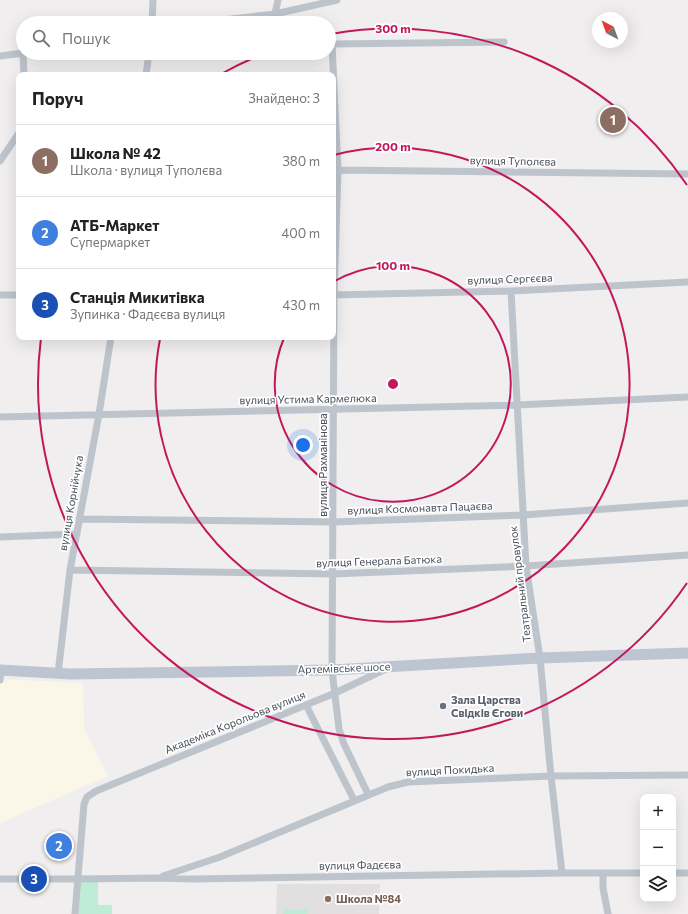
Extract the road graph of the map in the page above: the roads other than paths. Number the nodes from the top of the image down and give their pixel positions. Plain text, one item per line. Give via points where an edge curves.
1 (153, 0) edge
2 (278, 0) edge
3 (337, 0) edge
4 (276, 14) junction
5 (152, 16) edge
6 (258, 16) edge
7 (504, 42) dead end
8 (336, 44) edge
9 (16, 54) edge
10 (0, 56) edge
11 (23, 60) edge
12 (148, 60) edge
13 (333, 60) edge
14 (24, 72) edge
15 (146, 72) edge
16 (333, 72) edge
17 (336, 128) edge
18 (16, 137) edge
19 (0, 161) edge
20 (338, 170) junction
21 (688, 174) edge
22 (336, 232) edge
23 (688, 282) edge
24 (511, 291) junction
25 (0, 295) edge
26 (16, 295) edge
27 (336, 295) edge
28 (110, 340) edge
29 (334, 340) edge
30 (688, 397) edge
31 (517, 405) junction
32 (333, 410) junction
33 (99, 414) junction
34 (0, 417) edge
35 (688, 503) edge
36 (523, 515) junction
37 (80, 519) junction
38 (334, 522) junction
39 (77, 534) junction
40 (0, 537) edge
41 (688, 555) edge
42 (526, 566) junction
43 (70, 570) junction
44 (333, 574) junction
45 (688, 653) edge
46 (540, 658) junction
47 (391, 666) junction
48 (332, 670) junction
49 (0, 674) edge
50 (58, 674) junction
51 (335, 693) junction
52 (306, 705) junction
53 (688, 775) edge
54 (550, 776) junction
55 (368, 794) junction
56 (354, 800) junction
57 (562, 873) junction
58 (603, 873) junction
59 (640, 873) edge
60 (676, 873) edge
61 (688, 873) edge
62 (0, 878) edge
63 (159, 878) junction
64 (77, 879) junction
65 (75, 914) edge
66 (608, 914) edge

1 - 5 street
2 - 4 street
3 - 4 street
4 - 6 street
7 - 8 street, вулиця Рахманінова
9 - 10 street
11 - 14 street
12 - 15 street
13 - 16 street, вулиця Рахманінова
17 - 20 street, вулиця Рахманінова
18 - 19 street
20 - 21 street, вулиця Туполєва
20 - 22 street, вулиця Рахманінова
23 - 24 street, вулиця Сергєєва
24 - 27 street, вулиця Сергєєва
24 - 31 street, Театральний провулок
25 - 26 street
28 - 33 street, вулиця Корнійчука
29 - 32 street, вулиця Рахманінова
30 - 31 street, вулиця Устима Кармелюка
31 - 32 street, вулиця Устима Кармелюка
31 - 36 street, Театральний провулок
32 - 33 street, вулиця Устима Кармелюка
32 - 38 street, вулиця Рахманінова
33 - 34 street, вулиця Устима Кармелюка
33 - 37 street, вулиця Корнійчука
35 - 36 street, вулиця Космонавта Пацаєва
36 - 38 street, вулиця Космонавта Пацаєва
36 - 42 street, Театральний провулок
37 - 38 street, вулиця Космонавта Пацаєва
37 - 39 street, вулиця Корнійчука
38 - 44 street, вулиця Рахманінова
39 - 40 street
39 - 43 street, вулиця Корнійчука
41 - 42 street, вулиця Генерала Батюка
42 - 44 street, вулиця Генерала Батюка
42 - 46 street, Театральний провулок
43 - 44 street, вулиця Генерала Батюка
43 - 50 street, вулиця Корнійчука
44 - 48 street, вулиця Рахманінова
45 - 46 main road, Артемівське шосе
46 - 47 main road, Артемівське шосе
46 - 54 street, Театральний провулок
47 - 48 main road, Артемівське шосе
47 - 51 street, Академіка Корольова вулиця
48 - 50 main road, Артемівське шосе
48 - 51 street, вулиця Рахманінова
49 - 50 main road, Артемівське шосе
51 - 52 street, Академіка Корольова вулиця
51 - 55 street, вулиця Рахманінова via 339,729
52 - 56 street
52 - 64 street, Академіка Корольова вулиця via 96,791 87,797 84,804
53 - 54 street, вулиця Покидька
54 - 55 street, вулиця Покидька via 408,782
54 - 57 street, Театральний провулок
55 - 56 street, вулиця Покидька
56 - 63 street, вулиця Покидька via 220,857
57 - 58 street, вулиця Фадєєва
57 - 63 street, вулиця Фадєєва
58 - 59 street, вулиця Фадєєва
58 - 66 street
60 - 61 street
62 - 64 street, вулиця Фадєєва
63 - 64 street, вулиця Фадєєва
64 - 65 street

